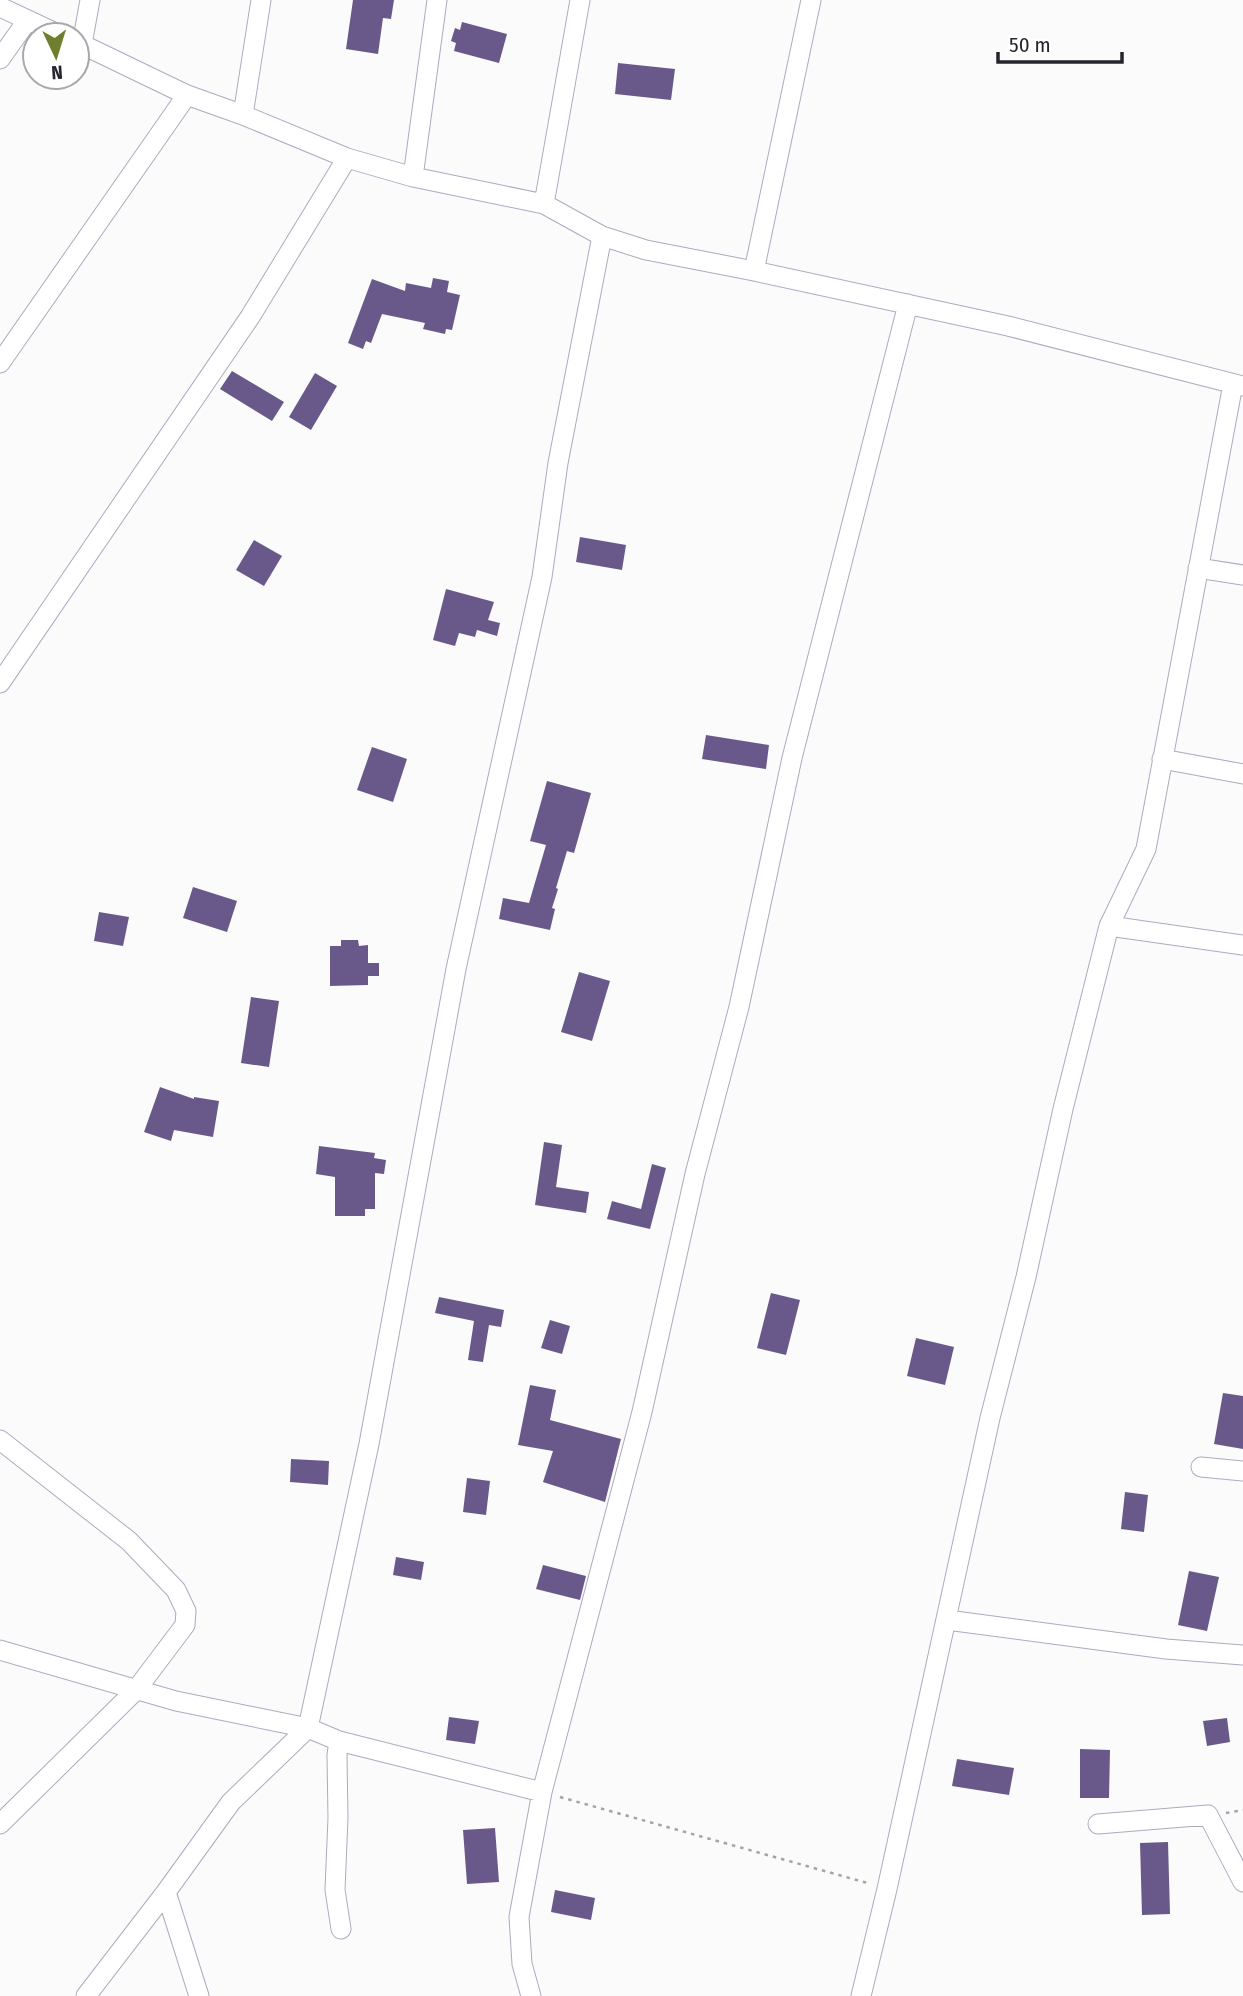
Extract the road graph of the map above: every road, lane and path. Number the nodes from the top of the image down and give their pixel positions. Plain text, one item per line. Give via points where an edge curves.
1 (90, 0) edge
2 (261, 0) edge
3 (437, 0) edge
4 (580, 0) edge
5 (811, 0) edge
6 (0, 7) edge
7 (27, 21) edge
8 (85, 21) edge
9 (21, 29) edge
10 (91, 49) edge
11 (0, 59) edge
12 (187, 95) junction
13 (243, 115) junction
14 (347, 158) junction
15 (413, 177) junction
16 (544, 204) junction
17 (602, 236) junction
18 (754, 271) junction
19 (908, 304) junction
20 (0, 363) edge
21 (1238, 385) edge
22 (1198, 568) junction
23 (1243, 575) edge
24 (0, 683) edge
25 (1162, 759) junction
26 (1243, 774) edge
27 (1109, 926) junction
28 (1243, 945) edge
29 (0, 1440) edge
30 (1201, 1467) dead end
31 (1243, 1471) edge
32 (947, 1620) junction
33 (0, 1650) edge
34 (1243, 1655) edge
35 (136, 1690) junction
36 (308, 1728) junction
37 (339, 1741) junction
38 (542, 1792) junction
39 (0, 1824) edge
40 (1098, 1824) dead end
41 (1243, 1882) edge
42 (887, 1889) junction
43 (166, 1892) junction
44 (341, 1929) dead end
45 (86, 1996) edge
46 (200, 1996) edge
47 (531, 1996) edge
48 (861, 1996) edge

1 - 8 street
2 - 13 street
3 - 15 street
4 - 16 street
5 - 18 street
6 - 7 street
9 - 11 street
10 - 12 street
12 - 13 street
12 - 20 street
13 - 14 street
14 - 15 street
14 - 24 street via 250,317
15 - 16 street
16 - 17 street
17 - 18 street via 646,250
17 - 36 street via 558,463 542,577 456,969 369,1444
18 - 19 street
19 - 21 street
19 - 38 street via 792,758 739,1007 695,1174 642,1412
21 - 22 street
22 - 23 street
22 - 25 street
25 - 26 street
25 - 27 street via 1146,849
27 - 28 street
27 - 32 street via 990,1418
29 - 35 street via 129,1541 176,1590 186,1611 185,1625
30 - 31 street
32 - 34 street
32 - 42 street
33 - 35 street
35 - 36 street
35 - 39 street
36 - 37 street
36 - 43 street via 231,1802
37 - 38 street
37 - 44 street via 335,1890
38 - 42 path
38 - 47 street via 519,1917 522,1964
40 - 41 street via 1208,1815
42 - 48 street
43 - 45 street
43 - 46 street

